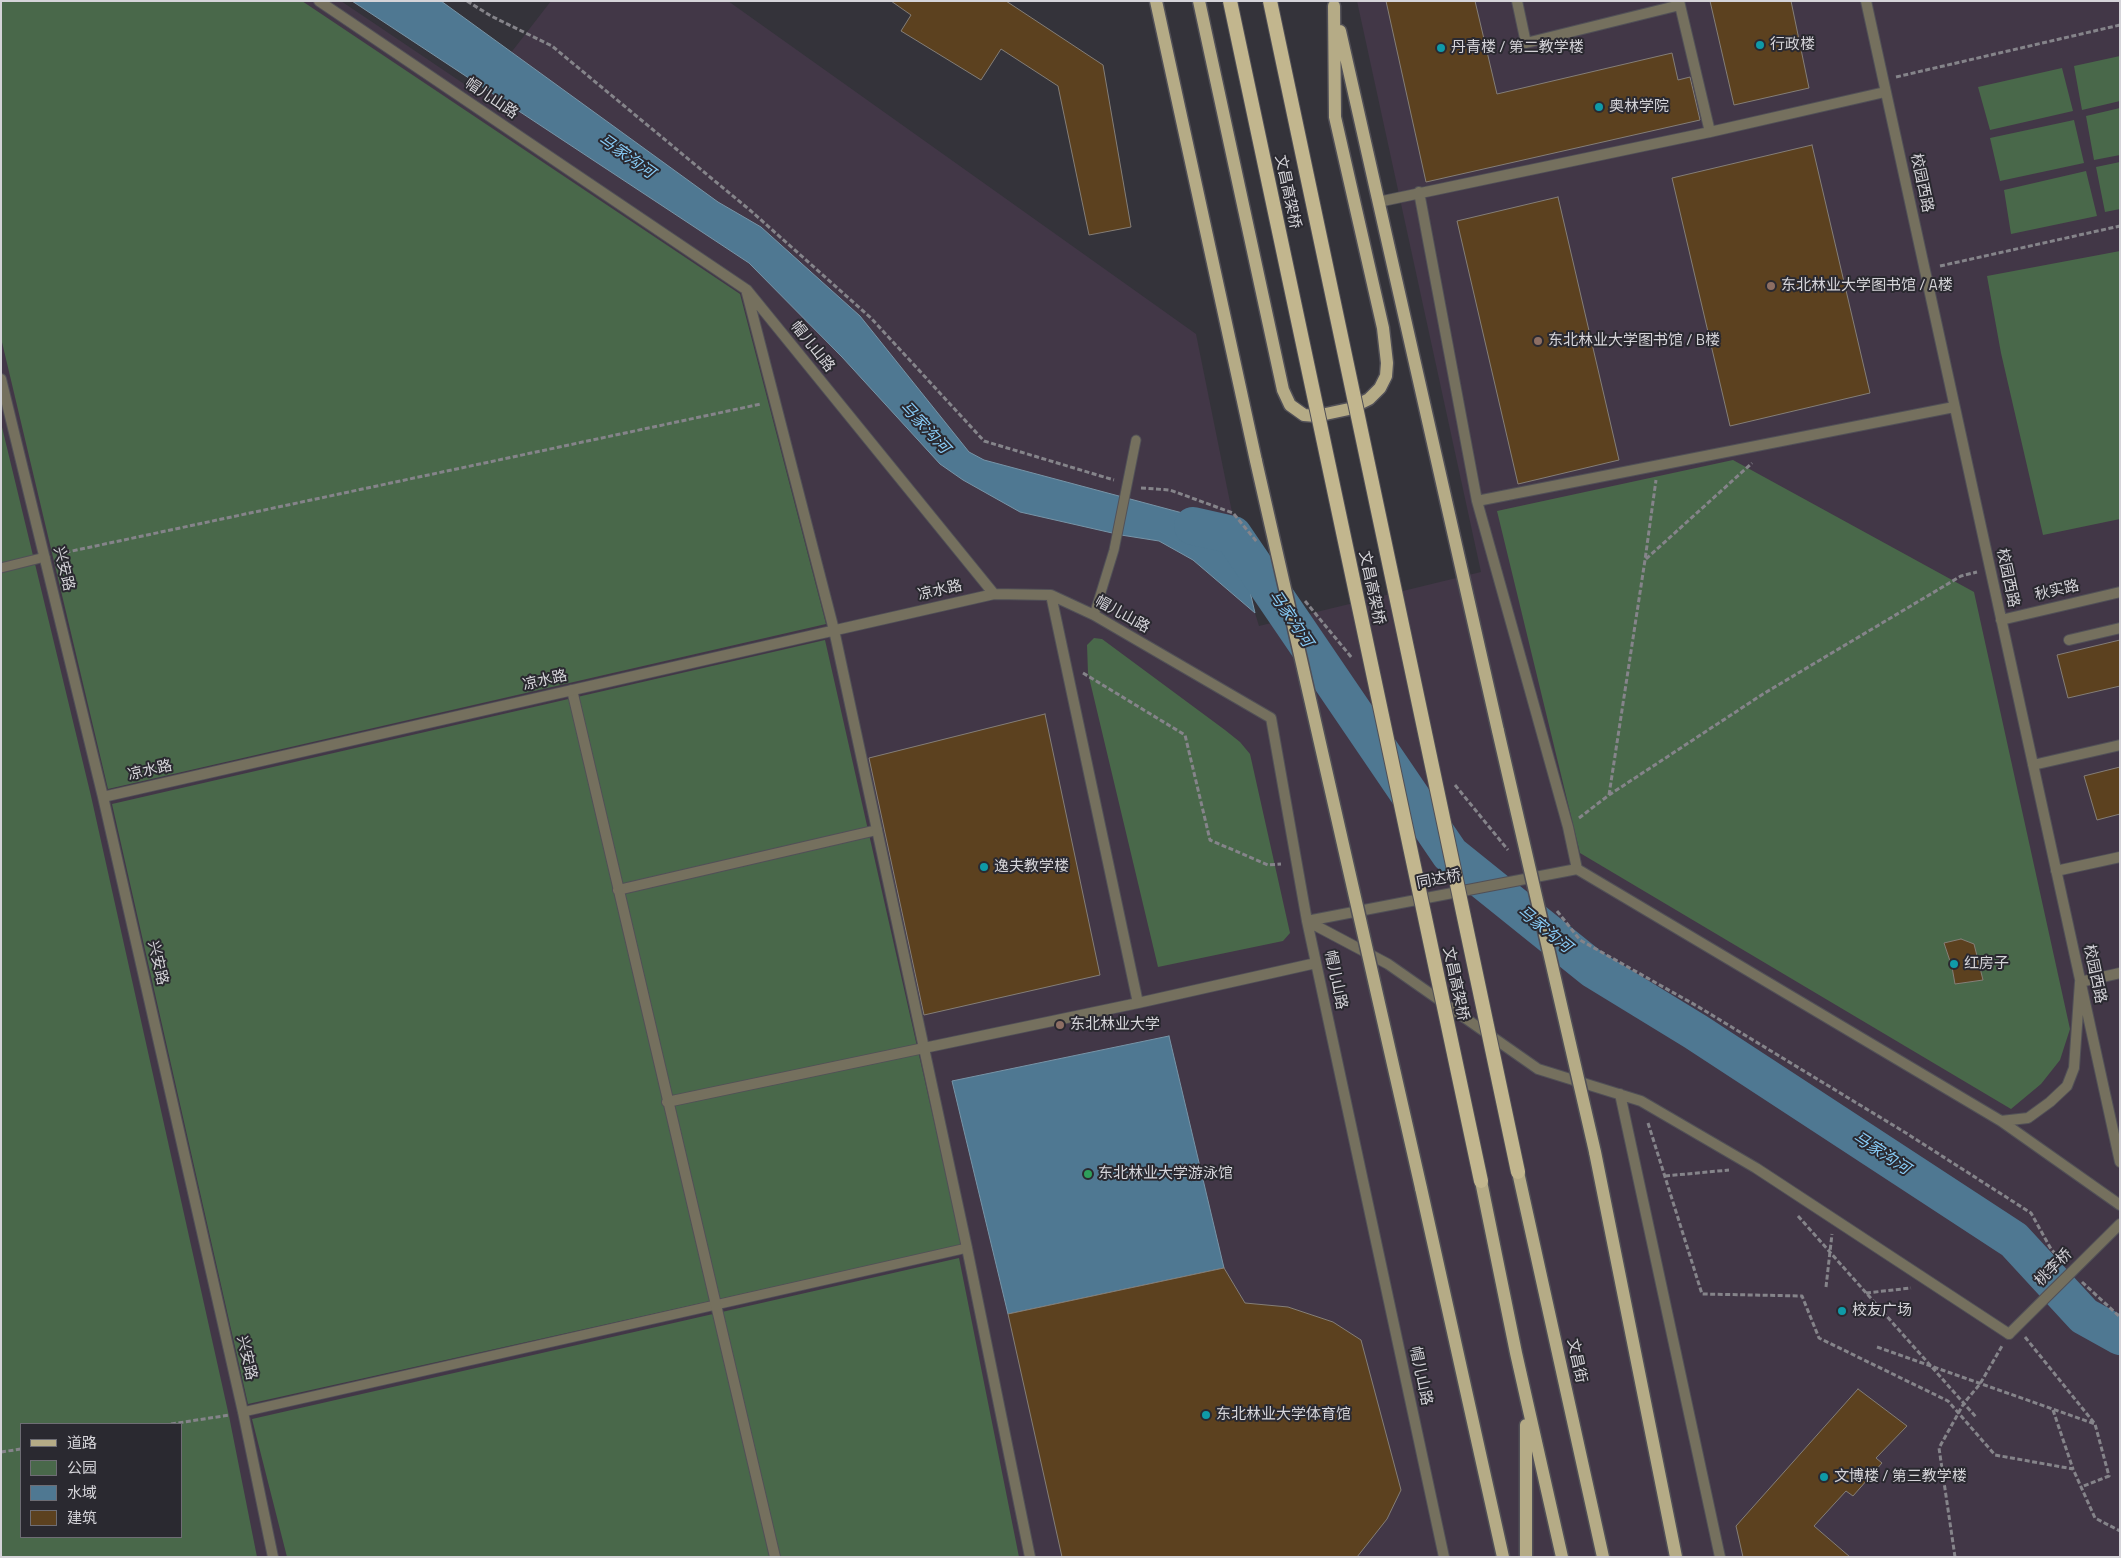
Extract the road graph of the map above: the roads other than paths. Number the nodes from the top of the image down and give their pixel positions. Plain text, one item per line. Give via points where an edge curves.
1 (319, 1) edge
2 (1156, 1) edge
3 (1199, 1) edge
4 (1230, 1) edge
5 (1270, 1) edge
6 (1517, 1) edge
7 (1866, 1) edge
8 (1679, 3) edge
9 (1333, 4) edge
10 (1885, 92) junction
11 (1710, 132) junction
12 (1418, 192) junction
13 (1378, 202) junction
14 (747, 290) junction
15 (1, 379) edge
16 (1954, 407) junction
17 (1136, 440) dead end
18 (1477, 502) junction
19 (45, 557) junction
20 (1, 568) edge
21 (2120, 592) edge
22 (994, 594) junction
23 (1051, 595) junction
24 (1094, 615) junction
25 (2001, 620) junction
26 (2120, 628) edge
27 (834, 630) junction
28 (2069, 640) dead end
29 (572, 690) junction
30 (2120, 745) edge
31 (2033, 765) junction
32 (104, 797) junction
33 (877, 830) junction
34 (2120, 857) edge
35 (1578, 869) junction
36 (2056, 870) junction
37 (618, 890) junction
38 (1307, 921) junction
39 (1316, 963) junction
40 (2120, 973) edge
41 (2080, 982) junction
42 (1138, 1003) junction
43 (924, 1048) junction
44 (1620, 1094) junction
45 (667, 1102) junction
46 (2001, 1121) junction
47 (2120, 1162) edge
48 (1518, 1172) joint
49 (1481, 1181) joint
50 (2120, 1205) edge
51 (2120, 1224) edge
52 (967, 1248) junction
53 (715, 1306) junction
54 (1516, 1353) junction
55 (243, 1412) junction
56 (272, 1557) edge
57 (775, 1557) edge
58 (1030, 1557) edge
59 (1444, 1557) edge
60 (1503, 1557) edge
61 (1526, 1557) edge
62 (1562, 1557) edge
63 (1603, 1557) edge
64 (1676, 1557) edge
65 (1720, 1557) edge

1 - 14 street, 帽儿山路
2 - 60 main road, bridge via 1256,461
3 - 9 main road via 1283,390 1290,405 1304,415 1316,416 1359,405 1380,388 1386,376 1383,328 1335,117
4 - 49 highway, 文昌高架桥, bridge
5 - 48 highway, 文昌高架桥, bridge
6 - 8 street via 1526,43
7 - 10 street, 校园西路
8 - 11 street
9 - 13 main road
10 - 11 street
10 - 16 street, 校园西路
11 - 12 street
12 - 13 street
12 - 18 street
13 - 64 main road, bridge via 1595,1152
14 - 22 street, 帽儿山路
14 - 27 street
15 - 19 street, 兴安路
16 - 18 street
16 - 25 street, 校园西路
17 - 24 lane via 1114,550
18 - 35 street
19 - 20 lane
19 - 32 street, 兴安路
21 - 25 street, 秋实路
22 - 23 street, 帽儿山路
22 - 27 street, 凉水路
23 - 24 street, 帽儿山路
23 - 42 street
24 - 38 street, 帽儿山路 via 1271,718
25 - 31 street, 校园西路
26 - 28 street
27 - 29 street, 凉水路
27 - 33 street
29 - 32 street, 凉水路
29 - 37 street
30 - 31 street
31 - 36 street, 校园西路
32 - 55 street, 兴安路
33 - 37 street
33 - 43 street
34 - 36 street
35 - 38 street, 同达桥, bridge
35 - 46 street
36 - 41 street, 校园西路
37 - 45 street
38 - 39 street, 帽儿山路
38 - 44 street via 1388,964 1538,1069
39 - 42 street
39 - 59 street, 帽儿山路
40 - 41 street
41 - 46 street via 2074,1068 2067,1086 2028,1118
41 - 47 street, 校园西路
42 - 43 street
43 - 45 street
43 - 52 street
44 - 51 street, 桃李桥 via 1641,1100 1756,1168 2009,1334
44 - 65 street
45 - 53 street
46 - 50 street
48 - 63 main road, 文昌街
49 - 54 main road
52 - 53 lane
52 - 58 street
53 - 55 lane
53 - 57 street
54 - 61 main road via 1527,1436
54 - 62 main road
55 - 56 street, 兴安路

